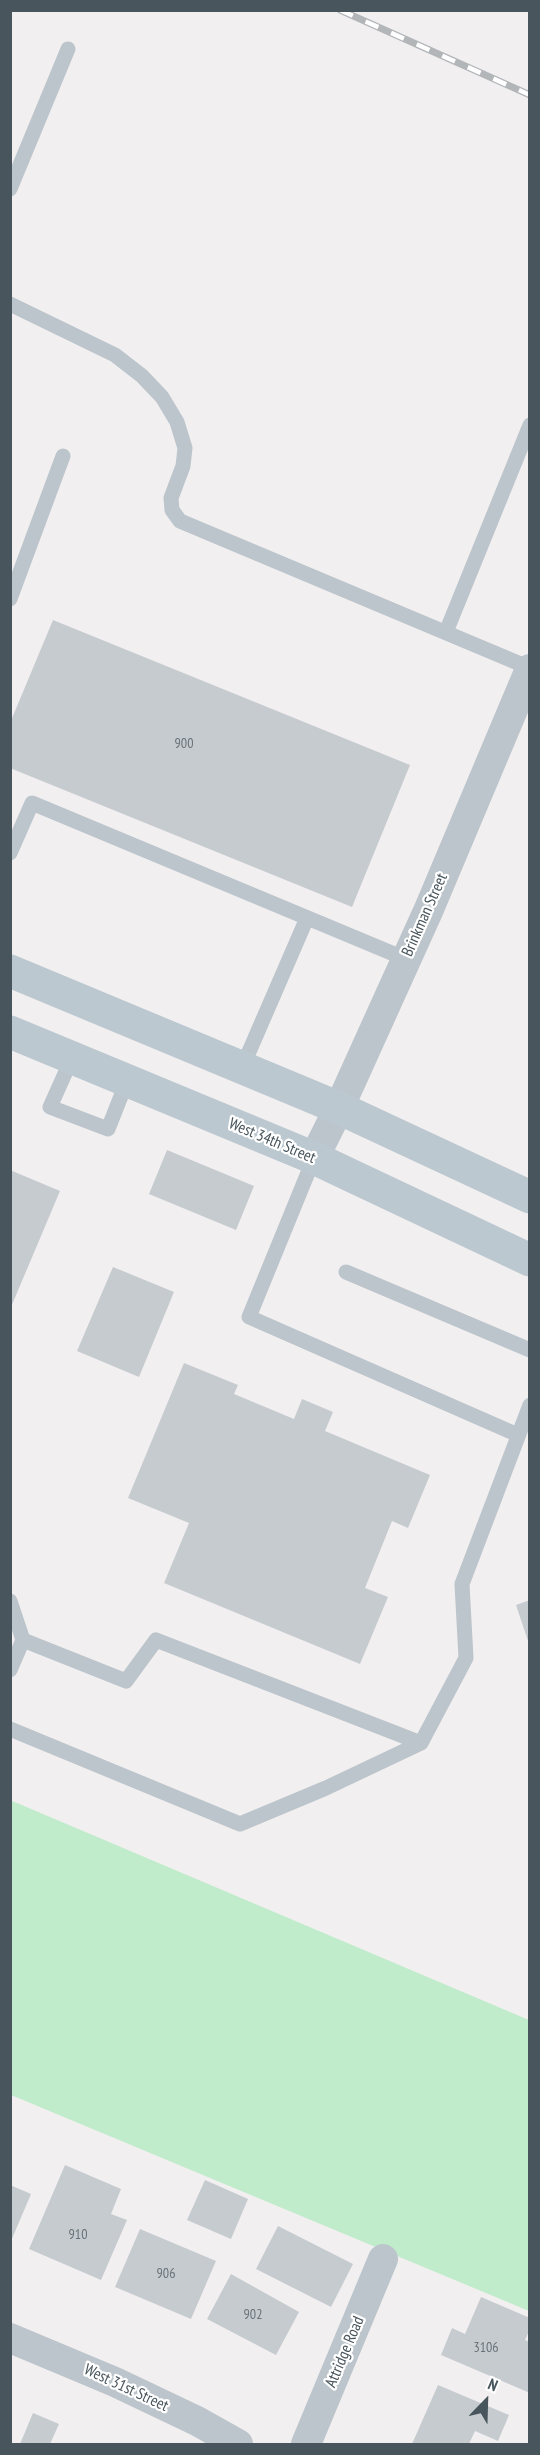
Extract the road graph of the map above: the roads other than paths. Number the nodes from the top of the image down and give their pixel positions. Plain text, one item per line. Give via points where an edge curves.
1 (68, 49) dead end
2 (10, 189) edge
3 (10, 304) edge
4 (530, 425) edge
5 (63, 456) dead end
6 (10, 599) edge
7 (446, 632) junction
8 (530, 669) edge
9 (10, 853) edge
10 (307, 918) junction
11 (406, 959) junction
12 (10, 971) edge
13 (10, 1032) edge
14 (72, 1058) junction
15 (242, 1068) junction
16 (127, 1081) junction
17 (339, 1108) junction
18 (314, 1158) junction
19 (530, 1197) edge
20 (530, 1260) edge
21 (346, 1272) dead end
22 (530, 1350) edge
23 (530, 1405) edge
24 (518, 1435) junction
25 (10, 1601) edge
26 (23, 1640) junction
27 (10, 1670) edge
28 (10, 1729) edge
29 (421, 1743) junction
30 (383, 2259) dead end
31 (10, 2338) edge
32 (238, 2445) edge
33 (306, 2445) edge

1 - 2 lane
3 - 7 lane via 115,355 162,397 177,422 184,448 183,466 171,498 172,510 180,521
4 - 7 lane
5 - 6 lane
7 - 8 lane
8 - 11 street, Brinkman Street
9 - 10 lane via 32,803
10 - 11 lane
10 - 15 lane
11 - 17 street, Brinkman Street
12 - 15 main road
13 - 14 main road, West 34th Street
14 - 16 main road, West 34th Street
14 - 16 lane via 50,1107 108,1130
15 - 17 main road
16 - 18 main road, West 34th Street
17 - 18 street, Brinkman Street
17 - 19 main road
18 - 20 main road, West 34th Street
18 - 24 lane via 249,1317
21 - 22 lane
23 - 24 lane
24 - 29 lane via 462,1584 466,1658
25 - 26 lane
26 - 27 lane
26 - 29 lane via 126,1681 156,1640
28 - 29 lane via 240,1824
30 - 33 street, Attridge Road
31 - 32 street, West 31st Street via 115,2382

